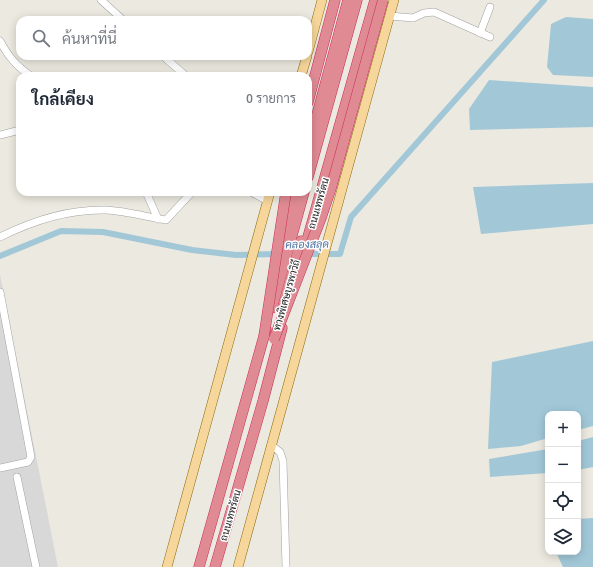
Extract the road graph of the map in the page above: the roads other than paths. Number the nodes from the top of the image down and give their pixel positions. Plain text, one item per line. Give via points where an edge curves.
1 (101, 0) edge
2 (322, 0) edge
3 (334, 0) edge
4 (348, 0) edge
5 (357, 0) edge
6 (368, 0) edge
7 (375, 0) edge
8 (383, 0) edge
9 (394, 0) edge
10 (490, 7) dead end
11 (119, 16) edge
12 (390, 16) junction
13 (480, 32) junction
14 (312, 37) edge
15 (490, 37) dead end
16 (0, 41) edge
17 (168, 60) edge
18 (306, 60) edge
19 (24, 72) edge
20 (181, 72) edge
21 (302, 72) edge
22 (312, 86) edge
23 (16, 131) edge
24 (312, 133) edge
25 (0, 135) edge
26 (312, 163) edge
27 (312, 191) edge
28 (148, 196) edge
29 (188, 196) edge
30 (269, 196) edge
31 (286, 196) edge
32 (295, 196) edge
33 (303, 196) edge
34 (310, 196) edge
35 (158, 219) junction
36 (0, 237) edge
37 (0, 292) edge
38 (269, 337) junction
39 (271, 445) junction
40 (0, 468) edge
41 (17, 477) dead end
42 (219, 552) junction
43 (36, 567) edge
44 (167, 567) edge
45 (193, 567) edge
46 (199, 567) edge
47 (210, 567) edge
48 (215, 567) edge
49 (222, 567) edge
50 (238, 567) edge
51 (286, 567) edge

1 - 11 street
2 - 14 main road
3 - 22 highway
4 - 24 highway
5 - 26 highway
6 - 27 highway, ทางพิเศษบูรพาวิถี, bridge
7 - 42 highway, ถนนเทพรัตน
8 - 38 highway, bridge via 322,218
9 - 12 main road, ถนนเทพรัตน
10 - 13 street
12 - 13 street via 413,18 424,12 434,12
12 - 39 main road, ถนนเทพรัตน
13 - 15 street
16 - 19 street via 7,55
17 - 20 street
18 - 21 main road
23 - 25 street
28 - 35 street
29 - 35 street via 166,220
30 - 44 main road
31 - 38 highway, bridge
32 - 45 highway
33 - 38 highway, ทางพิเศษบูรพาวิถี, bridge
34 - 38 highway, ทางพิเศษบูรพาวิถี, bridge
35 - 36 street via 106,210 70,213 39,220
37 - 40 street via 32,457 28,462
38 - 46 highway, ทางพิเศษบูรพาวิถี
38 - 47 highway, ทางพิเศษบูรพาวิถี
39 - 50 main road, ถนนเทพรัตน
39 - 51 street via 280,452 283,461
41 - 43 street
42 - 48 highway, ถนนเทพรัตน
42 - 49 highway

